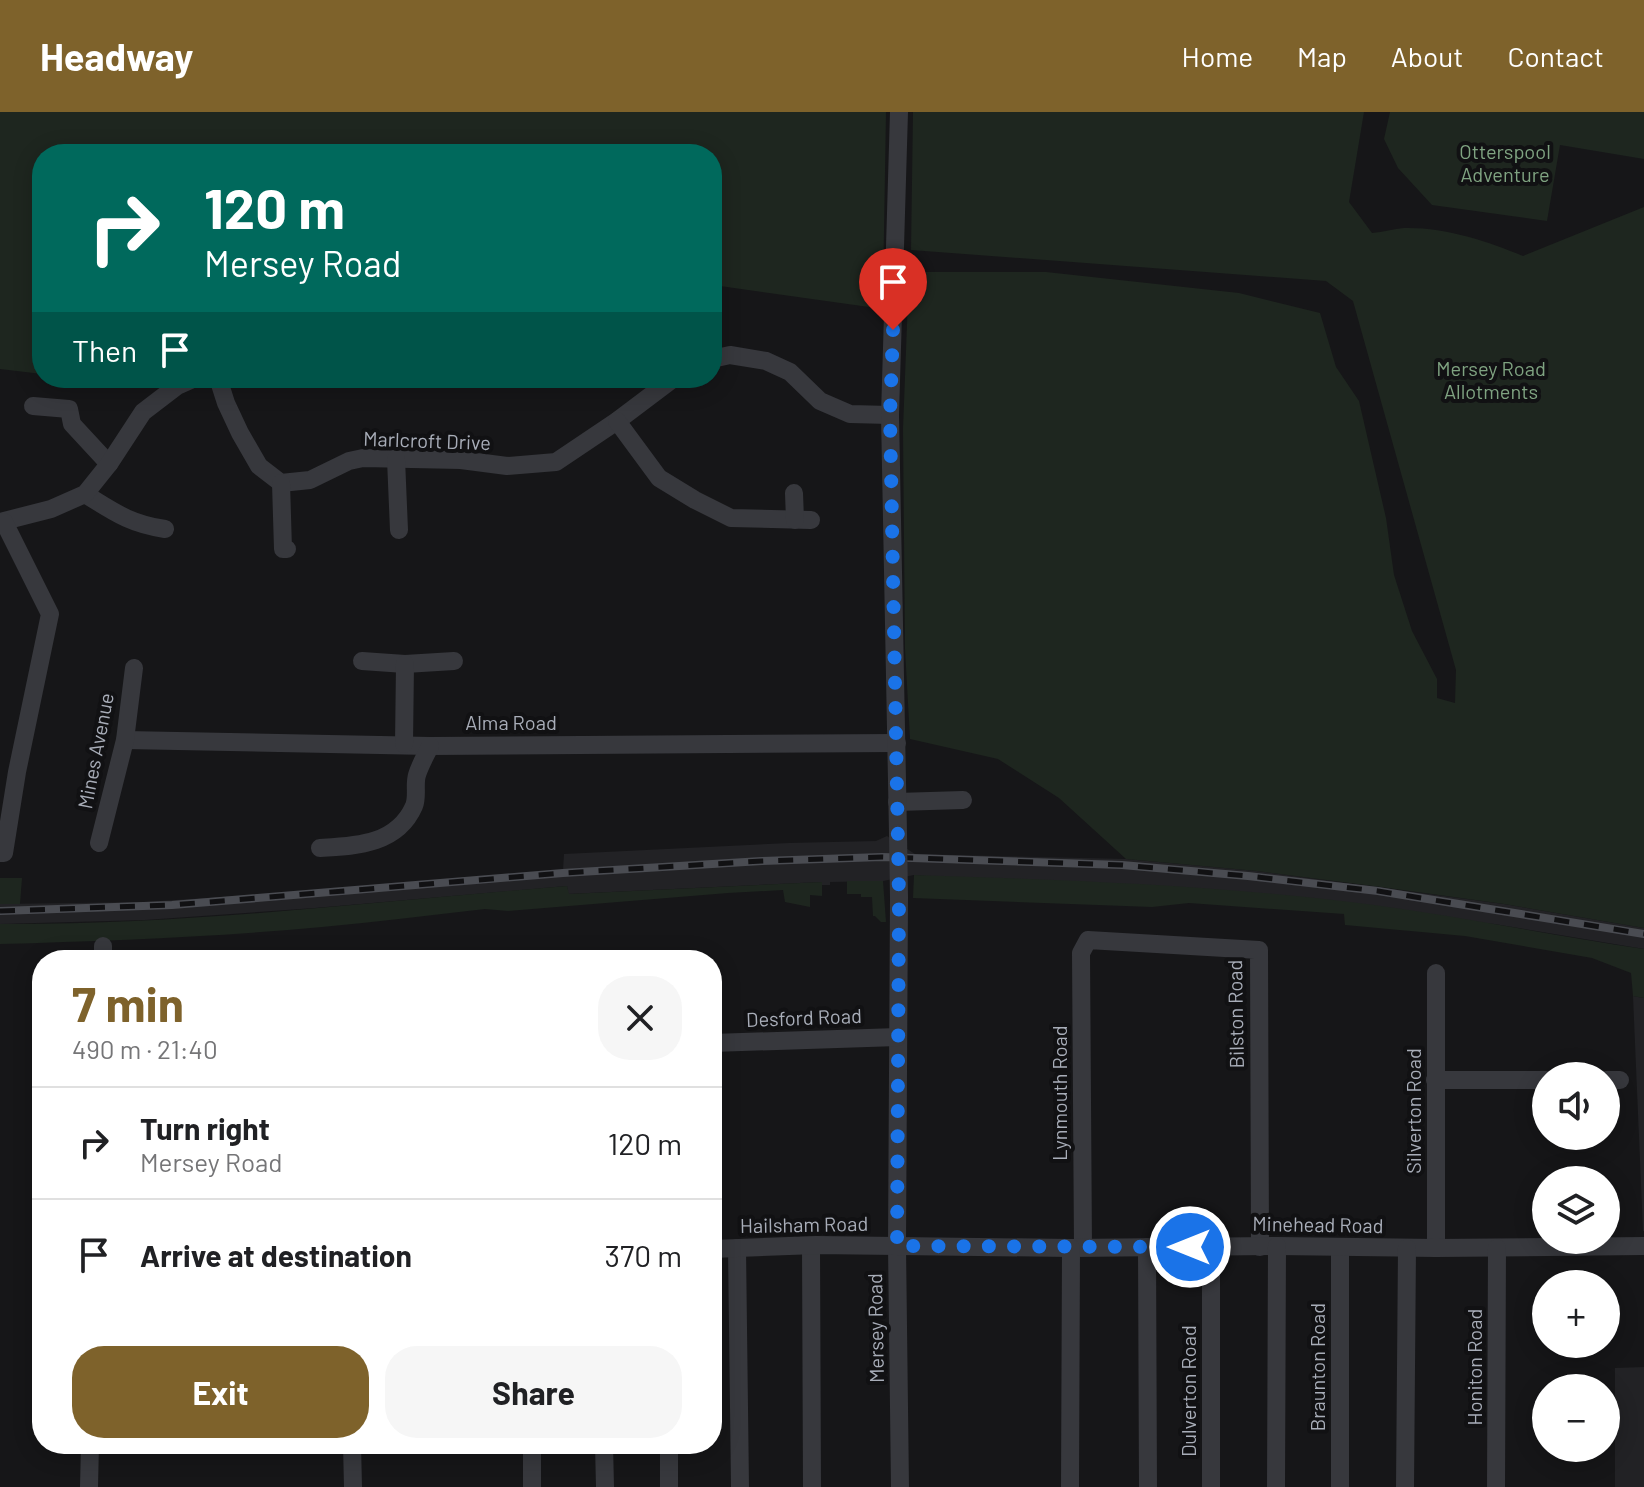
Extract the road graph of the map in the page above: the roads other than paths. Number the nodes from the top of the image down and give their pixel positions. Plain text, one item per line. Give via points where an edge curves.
1 (899, 112) edge
2 (722, 357) edge
3 (174, 388) edge
4 (221, 388) edge
5 (657, 388) edge
6 (33, 406) dead end
7 (890, 415) junction
8 (617, 421) junction
9 (396, 459) junction
10 (109, 464) junction
11 (281, 483) junction
12 (794, 493) dead end
13 (85, 494) junction
14 (2, 522) edge
15 (165, 529) dead end
16 (399, 530) dead end
17 (287, 549) dead end
18 (362, 661) dead end
19 (454, 661) dead end
20 (405, 664) junction
21 (134, 668) dead end
22 (125, 740) junction
23 (897, 743) junction
24 (404, 744) junction
25 (430, 746) junction
26 (963, 800) dead end
27 (897, 802) junction
28 (99, 843) dead end
29 (320, 848) dead end
30 (2, 853) edge
31 (1088, 940) joint
32 (1436, 973) dead end
33 (898, 1037) junction
34 (722, 1043) edge
35 (1435, 1080) junction
36 (1532, 1080) edge
37 (811, 1246) junction
38 (897, 1246) junction
39 (1268, 1246) junction
40 (1644, 1246) edge
41 (1077, 1247) junction
42 (1147, 1247) junction
43 (1211, 1247) junction
44 (737, 1248) junction
45 (1340, 1248) junction
46 (1407, 1248) junction
47 (1436, 1248) junction
48 (1497, 1248) junction
49 (722, 1249) edge
50 (90, 1454) edge
51 (352, 1454) edge
52 (532, 1454) edge
53 (604, 1454) edge
54 (669, 1454) edge
55 (89, 1487) edge
56 (353, 1487) edge
57 (532, 1487) edge
58 (605, 1487) edge
59 (669, 1487) edge
60 (740, 1487) edge
61 (812, 1487) edge
62 (900, 1487) edge
63 (1070, 1487) edge
64 (1148, 1487) edge
65 (1211, 1487) edge
66 (1276, 1487) edge
67 (1340, 1487) edge
68 (1405, 1487) edge
69 (1496, 1487) edge

1 - 7 street, Mersey Road
2 - 7 street via 766,361 790,372 820,401 850,414
3 - 10 street via 143,412
4 - 11 street via 259,466
5 - 8 street, Marlcroft Drive
6 - 10 street via 69,409 72,424
7 - 23 street, Mersey Road
8 - 9 street, Marlcroft Drive via 556,462 507,466
8 - 12 street via 659,478 731,518 803,520
9 - 11 street, Marlcroft Drive via 363,458 310,480
9 - 16 street
10 - 13 street
11 - 17 street
13 - 14 street
13 - 15 street via 141,525
14 - 30 street via 50,614
18 - 20 street
19 - 20 street
20 - 24 street
21 - 22 street, Mines Avenue
22 - 24 street, Alma Road
22 - 28 street, Mines Avenue
23 - 25 street, Alma Road
23 - 27 street, Mersey Road
24 - 25 street, Alma Road
25 - 29 street via 416,777 414,807 401,824 364,845
26 - 27 street
27 - 33 street, Mersey Road, bridge
31 - 39 street, Bilston Road via 1259,950
31 - 41 street, Lynmouth Road via 1081,953
32 - 35 street, Silverton Road
33 - 34 street, Desford Road
33 - 38 street, Mersey Road
35 - 36 street
35 - 47 street, Silverton Road
37 - 38 street, Hailsham Road
37 - 44 street, Hailsham Road
37 - 61 street
38 - 41 street, Minehead Road
38 - 62 street, Mersey Road
39 - 43 street, Minehead Road
39 - 45 street, Minehead Road
39 - 66 street
40 - 48 street, Minehead Road
41 - 42 street, Minehead Road
41 - 63 street, Lynmouth Road
42 - 43 street, Minehead Road
42 - 64 street
43 - 65 street, Dulverton Road
44 - 49 street, Hailsham Road
44 - 60 street
45 - 46 street, Minehead Road
45 - 67 street, Braunton Road
46 - 47 street, Minehead Road
46 - 68 street
47 - 48 street, Minehead Road
48 - 69 street, Honiton Road
50 - 55 street
51 - 56 street
52 - 57 street
53 - 58 street
54 - 59 street

